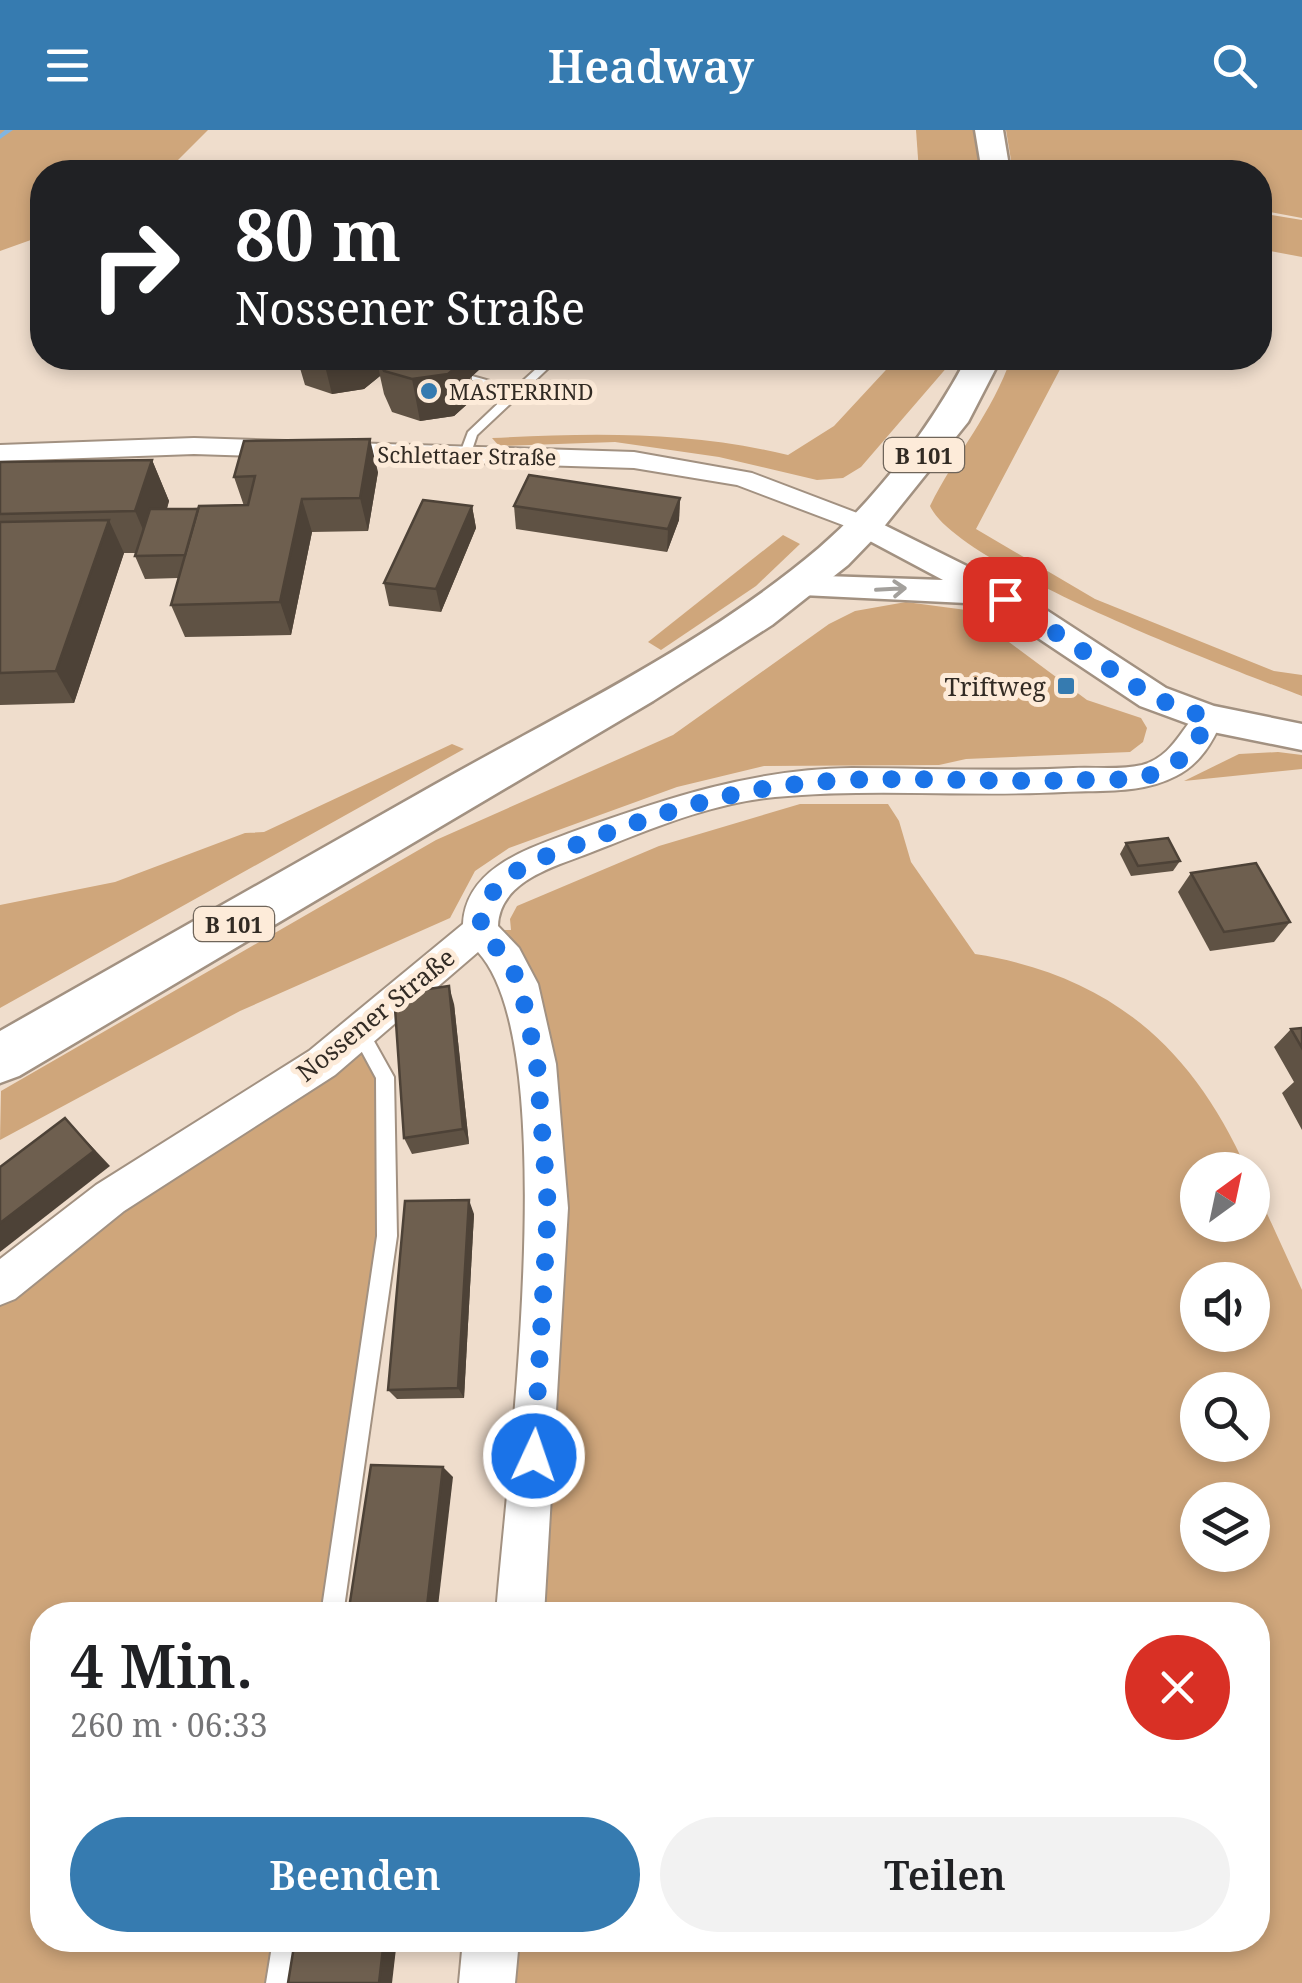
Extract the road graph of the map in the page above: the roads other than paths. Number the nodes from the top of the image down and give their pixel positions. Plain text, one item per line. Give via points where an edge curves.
1 (989, 130) edge
2 (994, 160) edge
3 (541, 370) edge
4 (978, 370) edge
5 (476, 378) dead end
6 (518, 392) junction
7 (0, 453) edge
8 (465, 456) junction
9 (864, 525) junction
10 (794, 586) junction
11 (1005, 599) junction
12 (1208, 718) junction
13 (1302, 738) edge
14 (480, 930) junction
15 (358, 1030) junction
16 (0, 1059) edge
17 (0, 1284) edge
18 (334, 1602) edge
19 (521, 1602) edge
20 (284, 1952) edge
21 (490, 1952) edge
22 (278, 1983) edge
23 (487, 1983) edge

1 - 2 main road
3 - 6 lane
4 - 9 main road, B 101 via 955,414
5 - 6 lane
6 - 8 lane via 472,434
7 - 8 street, Schlettaer Straße via 194,446
8 - 9 street, Schlettaer Straße via 671,464 776,488
9 - 10 main road, B 101
9 - 11 street
10 -> 11 street via 856,592 928,588
10 - 16 main road, B 101 via 706,649
11 - 12 street via 1152,697
12 - 13 street
12 - 14 street, Nossener Straße via 1188,754 1140,777 985,784 850,780 770,785 691,802 538,858 504,878 481,907
14 - 15 street, Nossener Straße
14 - 19 street via 520,984 537,1064 548,1208
15 - 17 street, Nossener Straße via 322,1063 110,1198
15 - 18 lane via 385,1076 387,1236
20 - 22 lane
21 - 23 street

